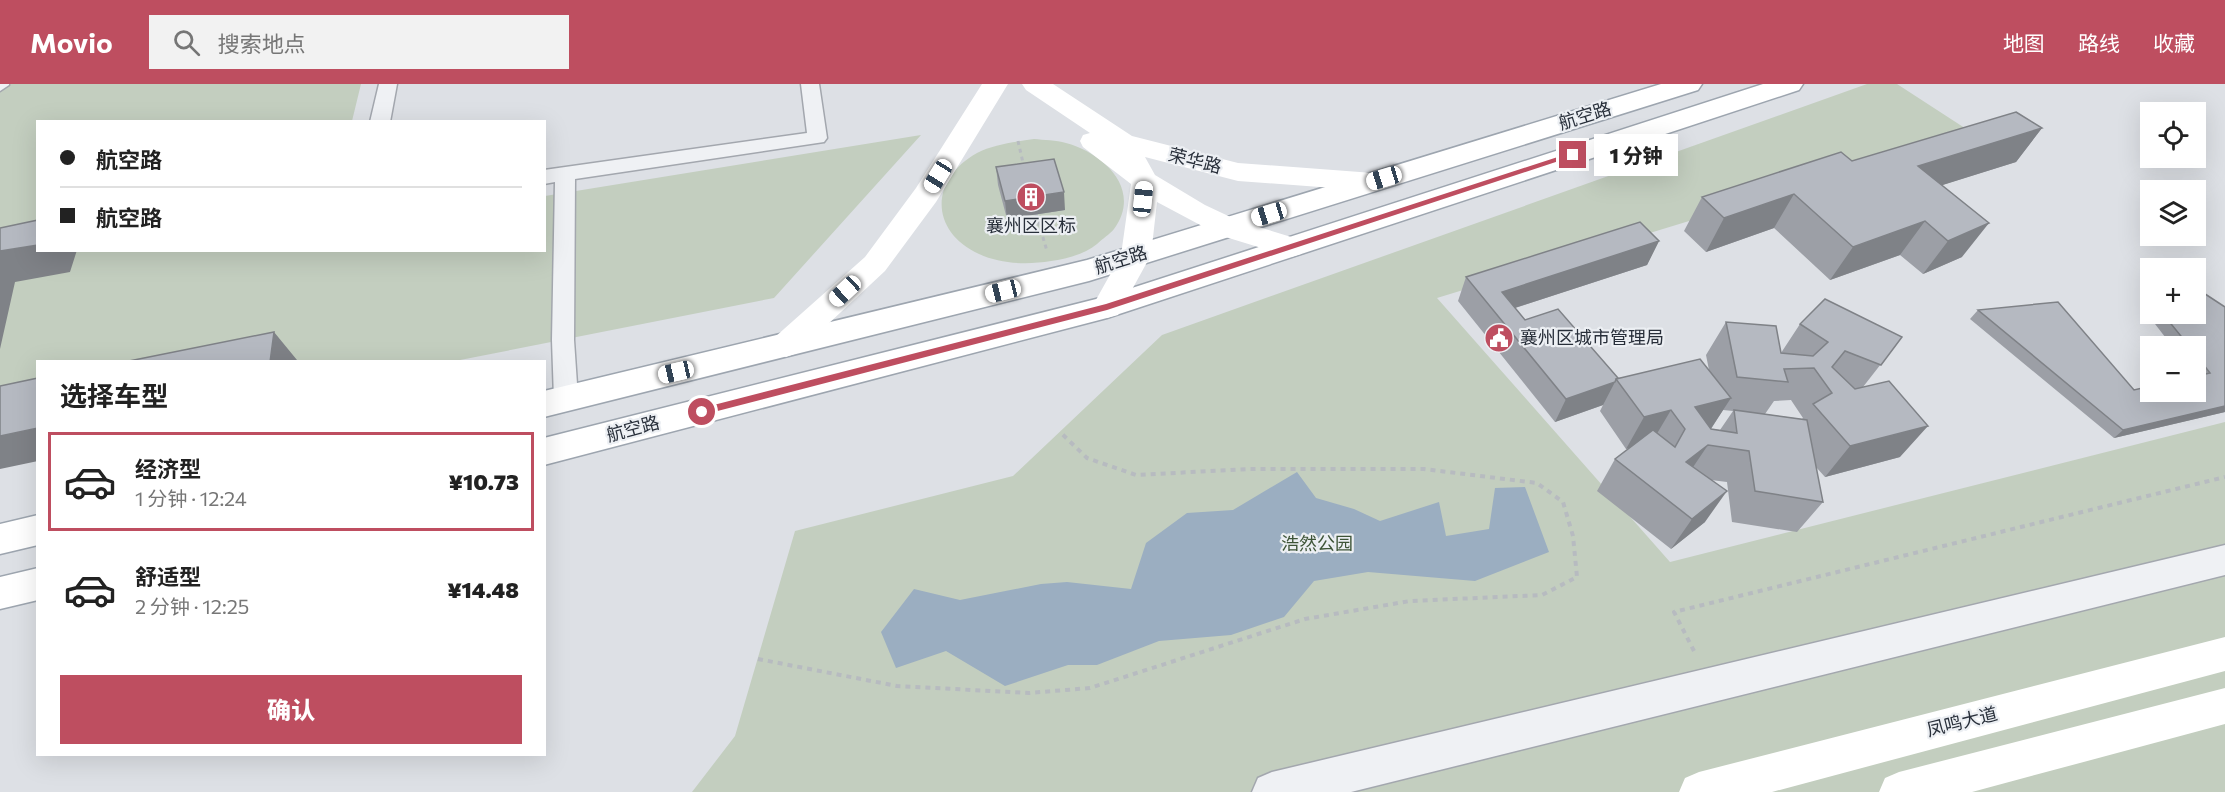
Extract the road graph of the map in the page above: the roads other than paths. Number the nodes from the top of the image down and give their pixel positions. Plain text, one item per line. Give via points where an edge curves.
1 (388, 84) edge
2 (810, 84) edge
3 (994, 84) edge
4 (1029, 84) edge
5 (1035, 84) edge
6 (1689, 84) edge
7 (1790, 84) edge
8 (380, 120) edge
9 (1123, 143) junction
10 (555, 176) edge
11 (1145, 181) junction
12 (1373, 182) junction
13 (1227, 227) junction
14 (1291, 247) junction
15 (1136, 255) junction
16 (1107, 307) junction
17 (786, 345) junction
18 (555, 402) edge
19 (546, 451) edge
20 (36, 530) edge
21 (0, 539) edge
22 (2225, 560) edge
23 (36, 584) edge
24 (0, 593) edge
25 (2225, 654) edge
26 (2225, 706) edge
27 (1272, 792) edge
28 (1699, 792) edge
29 (1899, 792) edge

1 - 8 lane
2 - 10 lane via 817,138
3 - 17 main road via 926,195 875,264
4 - 11 main road
5 - 9 main road, 荣华路
6 - 12 main road, 航空路
7 - 14 main road, 航空路
9 - 11 main road
9 - 12 main road, 荣华路 via 1238,172
10 - 18 lane via 563,340
11 - 13 main road
11 - 15 main road
12 - 13 main road, 航空路
13 - 14 main road
13 - 15 main road, 航空路
14 - 16 main road, 航空路
15 - 16 main road
15 - 17 main road, 航空路
16 - 19 main road, 航空路
17 - 18 main road, 航空路
20 - 21 main road
22 - 27 street
23 - 24 main road
25 - 28 main road, 凤鸣大道
26 - 29 main road

